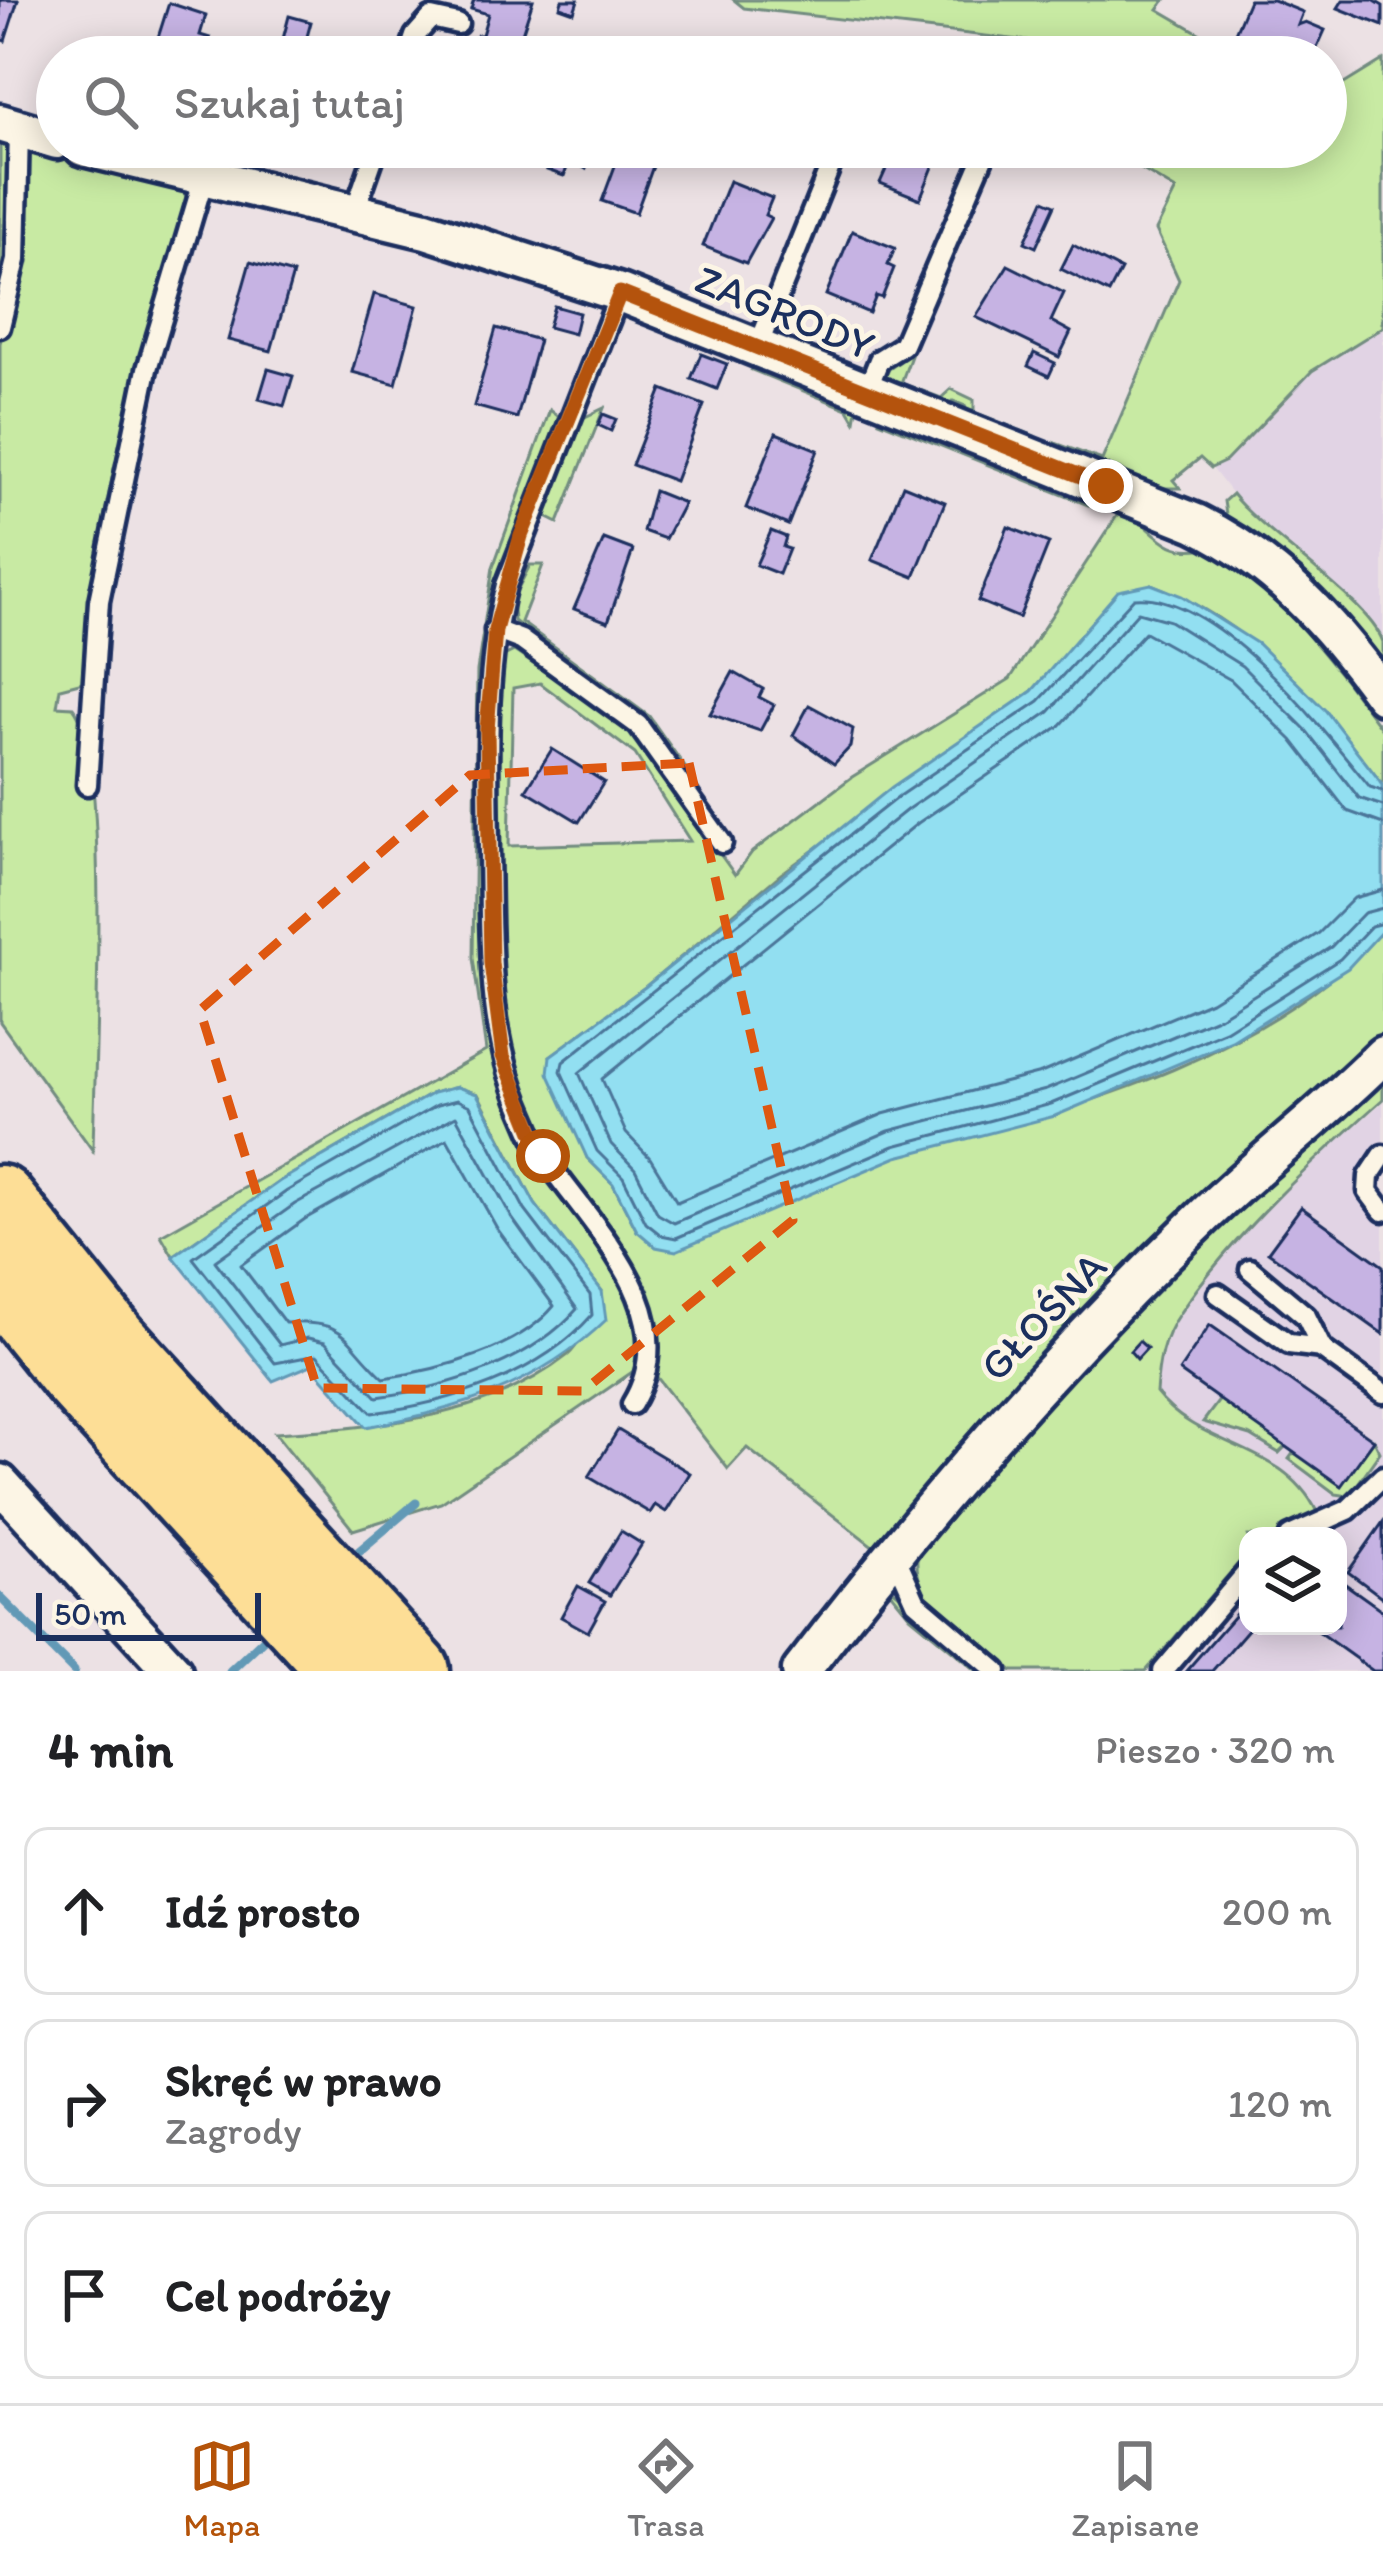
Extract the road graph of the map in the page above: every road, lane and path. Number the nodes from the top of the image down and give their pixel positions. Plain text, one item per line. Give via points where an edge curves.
1 (458, 24) dead end
2 (415, 36) edge
3 (10, 126) edge
4 (165, 168) edge
5 (369, 168) edge
6 (830, 168) edge
7 (978, 168) edge
8 (204, 178) junction
9 (354, 213) junction
10 (620, 293) junction
11 (0, 327) edge
12 (757, 349) junction
13 (866, 393) junction
14 (495, 630) junction
15 (1383, 695) edge
16 (87, 785) dead end
17 (722, 843) dead end
18 (1383, 1055) edge
19 (1383, 1155) edge
20 (0, 1199) edge
21 (1383, 1211) edge
22 (1250, 1269) dead end
23 (0, 1285) edge
24 (1218, 1294) dead end
25 (1322, 1348) junction
26 (1383, 1393) edge
27 (632, 1404) dead end
28 (1383, 1475) edge
29 (0, 1483) edge
30 (1310, 1527) edge
31 (894, 1550) junction
32 (1239, 1582) edge
33 (173, 1671) edge
34 (343, 1671) edge
35 (416, 1671) edge
36 (802, 1671) edge
37 (997, 1671) edge
38 (1163, 1671) edge

1 - 2 lane via 431,18
3 - 11 lane via 16,260
4 - 8 street, ZAGRODY
5 - 9 lane
6 - 12 lane
7 - 13 lane via 903,345 879,360
8 - 9 street, ZAGRODY
8 - 16 lane via 147,369 98,601
9 - 10 street, ZAGRODY
10 - 12 street, ZAGRODY
10 - 14 lane via 521,536
12 - 13 street, ZAGRODY
13 - 15 street, ZAGRODY via 1225,538 1293,587
14 - 17 lane via 638,724
14 - 27 lane via 487,730 491,963 503,1056 543,1156 642,1307 647,1373
18 - 31 street, GŁOŚNA via 1098,1321
19 - 21 lane via 1368,1191
20 - 35 highway via 114,1340
22 - 25 lane via 1306,1316
23 - 34 highway
24 - 25 lane via 1289,1345
25 - 26 lane
28 - 30 lane via 1348,1510
29 - 33 street
31 - 36 street, GŁOŚNA
31 - 37 lane via 916,1602
32 - 38 lane

